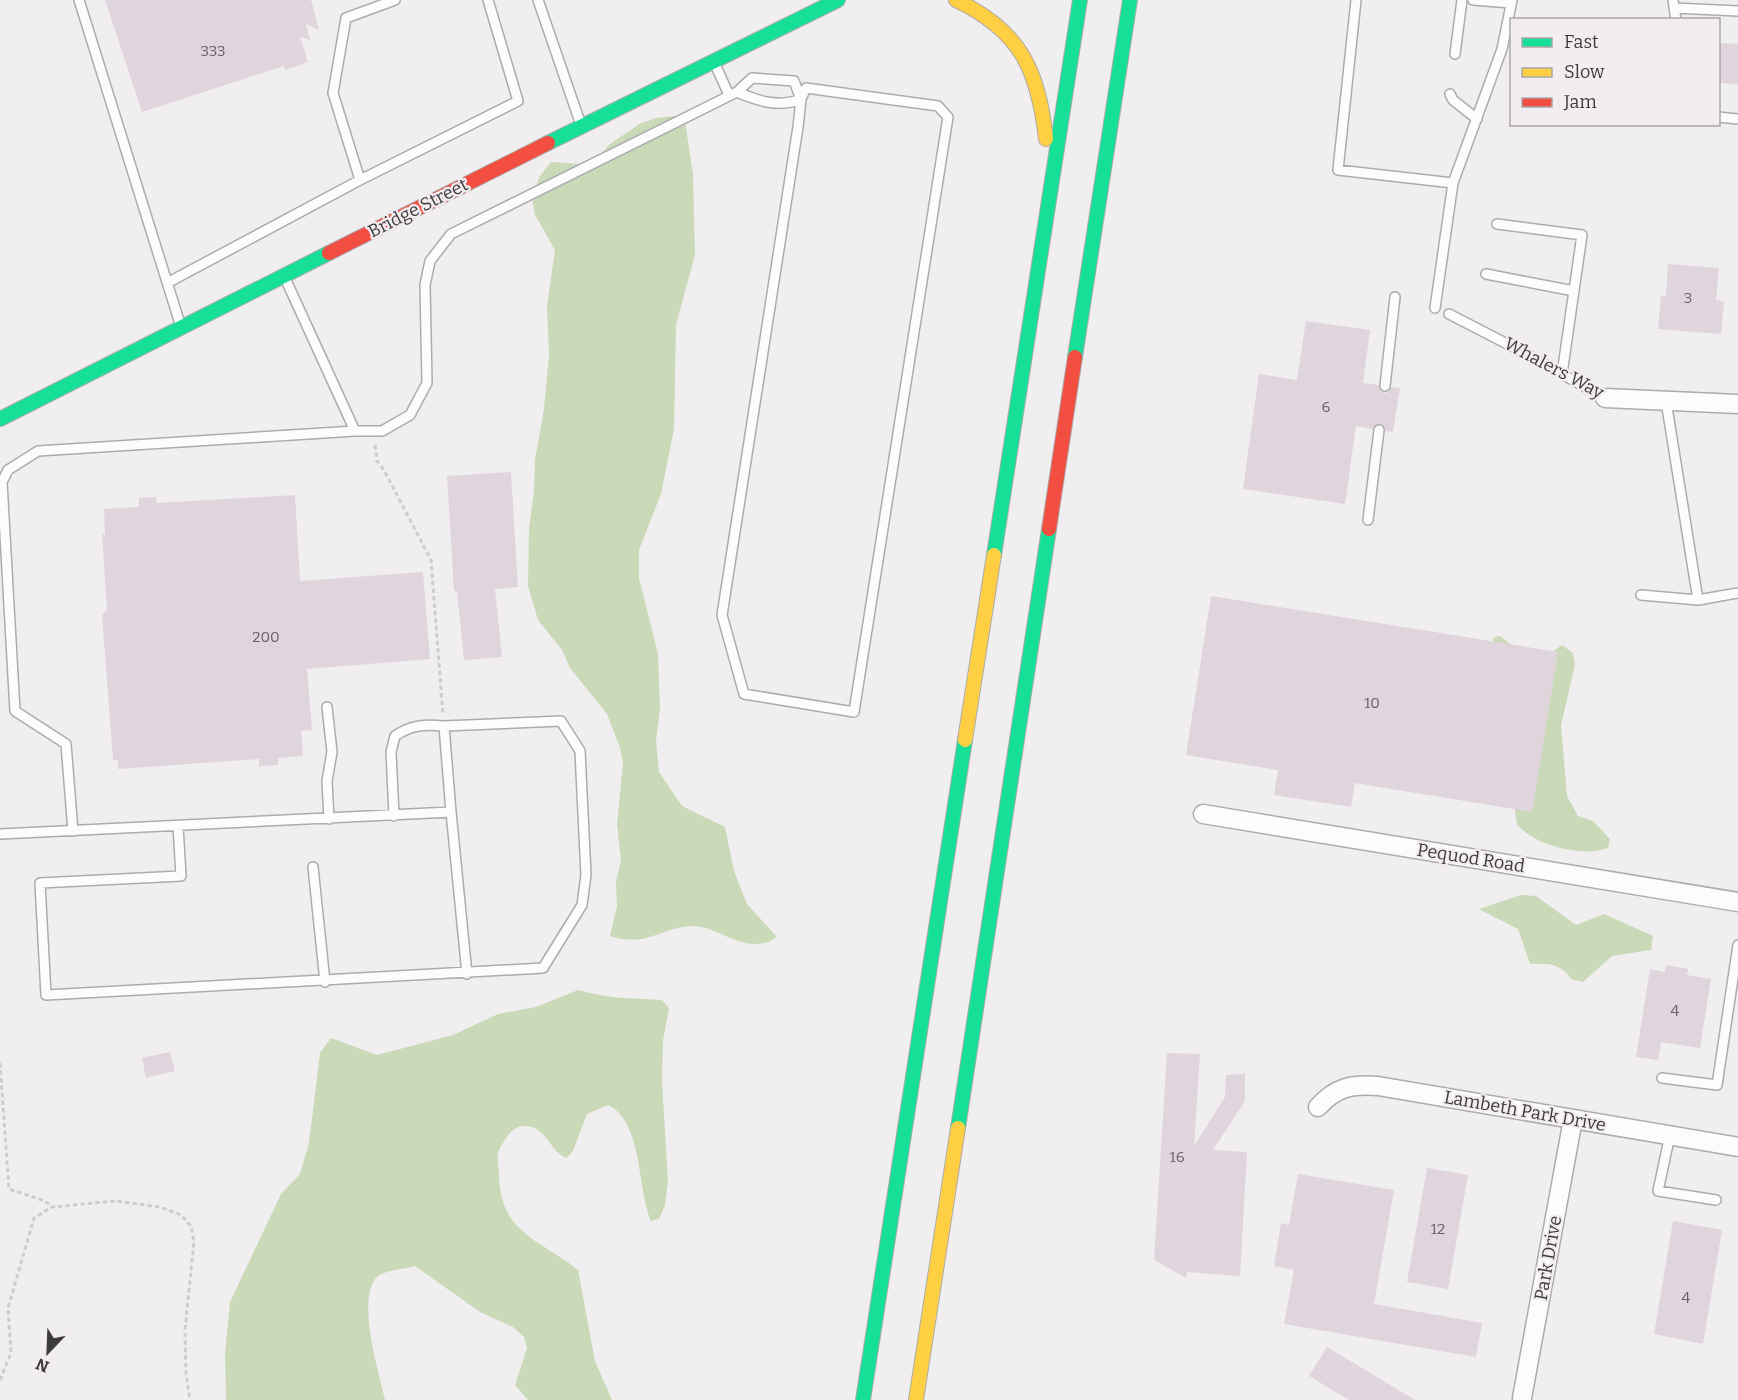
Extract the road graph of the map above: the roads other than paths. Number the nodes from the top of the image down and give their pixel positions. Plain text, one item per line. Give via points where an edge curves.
1 (80, 0) edge
2 (395, 0) edge
3 (488, 0) edge
4 (538, 0) edge
5 (838, 0) edge
6 (956, 0) edge
7 (1080, 0) edge
8 (1130, 0) edge
9 (1356, 0) edge
10 (1462, 0) edge
11 (1473, 0) edge
12 (1512, 2) edge
13 (1674, 4) edge
14 (1738, 11) edge
15 (1455, 54) dead end
16 (1136, 58) dead end
17 (713, 60) junction
18 (733, 93) junction
19 (1450, 94) dead end
20 (801, 99) junction
21 (1720, 117) edge
22 (1476, 119) junction
23 (1738, 119) edge
24 (582, 127) junction
25 (360, 180) junction
26 (1453, 183) junction
27 (1050, 188) junction
28 (1099, 207) junction
29 (1497, 224) dead end
30 (1486, 274) dead end
31 (284, 276) junction
32 (168, 282) junction
33 (1574, 291) junction
34 (1395, 297) dead end
35 (1436, 308) dead end
36 (1449, 314) dead end
37 (181, 327) junction
38 (1562, 374) junction
39 (1385, 386) dead end
40 (1605, 398) joint
41 (1666, 401) junction
42 (1738, 404) edge
43 (0, 419) edge
44 (1379, 430) dead end
45 (355, 431) junction
46 (1368, 520) dead end
47 (1738, 593) edge
48 (1641, 595) dead end
49 (1698, 600) junction
50 (327, 707) dead end
51 (444, 726) junction
52 (450, 812) junction
53 (1203, 814) dead end
54 (394, 816) junction
55 (329, 819) junction
56 (178, 826) junction
57 (73, 831) junction
58 (0, 834) edge
59 (314, 867) dead end
60 (1738, 902) edge
61 (1738, 945) edge
62 (467, 974) junction
63 (325, 982) junction
64 (1662, 1078) dead end
65 (1318, 1107) dead end
66 (1573, 1119) junction
67 (1670, 1135) junction
68 (1738, 1147) edge
69 (1716, 1200) dead end
70 (1522, 1398) dead end
71 (863, 1400) edge
72 (916, 1400) edge

1 - 32 lane
2 - 25 lane via 346,18 333,93
3 - 25 lane via 518,100
4 - 24 lane
5 - 17 main road, Bridge Street
6 - 27 main road via 1002,26 1032,67 1044,111
7 - 27 main road
8 - 28 main road
9 - 26 lane via 1338,170
10 - 15 lane
11 - 12 lane
12 - 22 lane via 1502,49
13 - 14 lane
16 - 28 main road
17 - 18 lane
17 - 24 main road, Bridge Street
18 - 20 lane via 786,105
18 - 20 lane via 752,78 795,81
18 - 45 lane via 451,234 430,261 425,285 427,383 410,415 382,431
19 - 22 lane
20 - 20 lane via 722,615 744,694 854,712 948,117 938,106 806,88
21 - 23 lane
22 - 26 lane
24 - 31 main road, Bridge Street
25 - 32 lane
26 - 35 lane
27 - 71 main road
28 - 72 main road
29 - 33 lane via 1582,235
30 - 33 lane
31 - 37 main road, Bridge Street
31 - 45 lane
32 - 37 lane
33 - 38 lane
34 - 39 lane
36 - 38 lane, Whalers Way
37 - 43 main road, Bridge Street
38 - 40 lane, Whalers Way
40 - 41 street, Whalers Way
41 - 42 street, Whalers Way
41 - 49 lane
44 - 46 lane
45 - 57 lane via 38,451 8,470 1,494 15,711 66,744
47 - 49 lane
48 - 49 lane
50 - 55 lane via 332,752 327,781
51 - 52 lane
51 - 54 lane via 408,727 395,735 391,752
51 - 62 lane via 561,721 580,751 586,875 582,905 543,968
52 - 54 lane
52 - 62 lane
53 - 60 street, Pequod Road
54 - 55 lane
55 - 56 lane
56 - 57 lane
56 - 63 lane via 181,876 40,883 46,995
57 - 58 lane
59 - 63 lane
61 - 64 lane via 1717,1085
62 - 63 lane
65 - 66 street, Lambeth Park Drive via 1341,1088 1365,1085
66 - 67 street, Lambeth Park Drive
66 - 70 street, Park Drive
67 - 68 street, Lambeth Park Drive
67 - 69 lane via 1658,1191

